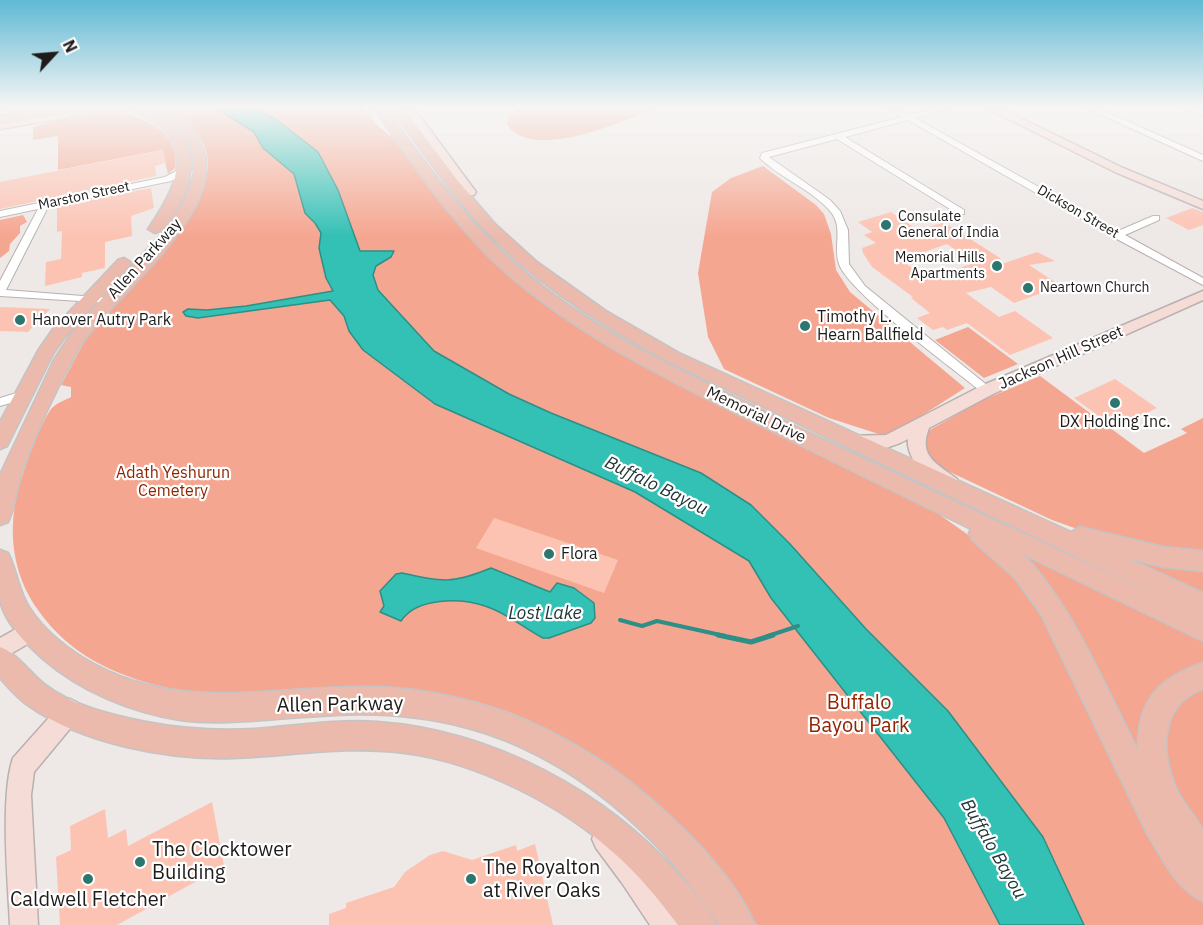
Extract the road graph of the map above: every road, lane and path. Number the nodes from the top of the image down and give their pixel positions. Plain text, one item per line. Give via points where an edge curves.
1 (182, 150) edge
2 (199, 150) edge
3 (411, 150) edge
4 (429, 150) edge
5 (439, 150) edge
6 (786, 150) edge
7 (861, 150) edge
8 (966, 150) edge
9 (1077, 150) edge
10 (1185, 150) edge
11 (1203, 158) edge
12 (174, 184) junction
13 (470, 192) joint
14 (45, 204) junction
15 (1203, 205) edge
16 (962, 212) dead end
17 (0, 214) edge
18 (1156, 219) dead end
19 (496, 233) junction
20 (1116, 235) junction
21 (1203, 282) edge
22 (0, 292) edge
23 (1203, 295) edge
24 (89, 299) junction
25 (108, 301) junction
26 (987, 390) junction
27 (23, 395) junction
28 (0, 402) edge
29 (922, 425) junction
30 (0, 441) edge
31 (852, 441) junction
32 (10, 473) junction
33 (944, 494) junction
34 (0, 516) edge
35 (1028, 524) junction
36 (0, 560) edge
37 (1203, 561) edge
38 (1203, 605) edge
39 (1203, 629) edge
40 (30, 631) junction
41 (0, 650) edge
42 (0, 659) edge
43 (1203, 676) edge
44 (295, 704) junction
45 (70, 711) junction
46 (285, 740) junction
47 (582, 810) junction
48 (1203, 857) edge
49 (1203, 885) edge
50 (737, 924) edge
51 (24, 925) edge
52 (667, 925) edge
53 (699, 925) edge

1 - 12 main road, Allen Parkway via 184,170
2 - 25 main road, Allen Parkway via 199,183 177,225
3 - 33 main road, Memorial Drive via 479,237 514,271 573,315 659,367
4 - 19 main road, Memorial Drive
5 - 13 street
6 - 26 street via 764,156 837,213 843,230 844,264 861,288
7 - 16 street
8 - 20 street, Dickson Street
9 - 15 street
10 - 11 street
12 - 14 street, Marston Street
12 - 24 main road, Allen Parkway via 168,213
13 - 19 main road
14 - 17 street, Marston Street
14 - 22 street
18 - 20 street
19 - 31 main road, Memorial Drive via 555,284 628,332
20 - 21 street, Dickson Street
22 - 24 street
23 - 26 street, Jackson Hill Street
24 - 25 street
24 - 27 main road, Allen Parkway via 45,353
25 - 32 main road, Allen Parkway via 68,352
26 - 29 street, Jackson Hill Street
27 - 28 street
27 - 30 main road, Allen Parkway
27 - 32 main road via 30,405 14,438
29 - 31 street, Jackson Hill Street via 882,443
29 - 33 street via 916,451
31 - 33 main road, Memorial Drive
32 - 34 main road, Allen Parkway
33 - 35 main road, Memorial Drive
33 - 39 main road, Memorial Drive
33 - 49 main road via 1039,588 1158,824
35 - 37 main road via 1155,556
35 - 38 main road, Memorial Drive
36 - 40 main road, Allen Parkway via 8,594
40 - 41 street
40 - 44 main road, Allen Parkway via 70,665 133,695 180,706 226,709
42 - 45 main road, Allen Parkway via 39,697
43 - 48 main road via 1179,685 1163,699 1154,716 1151,737 1161,789
44 - 46 main road
44 - 50 main road, Allen Parkway via 388,701 439,707 522,733 607,782 650,817 691,861
45 - 46 main road, Allen Parkway via 107,727 160,739 213,744
45 - 51 street via 22,767 18,795
46 - 47 main road, Allen Parkway via 378,736 463,751 519,774
47 - 52 street
47 - 53 main road, Allen Parkway via 629,845

